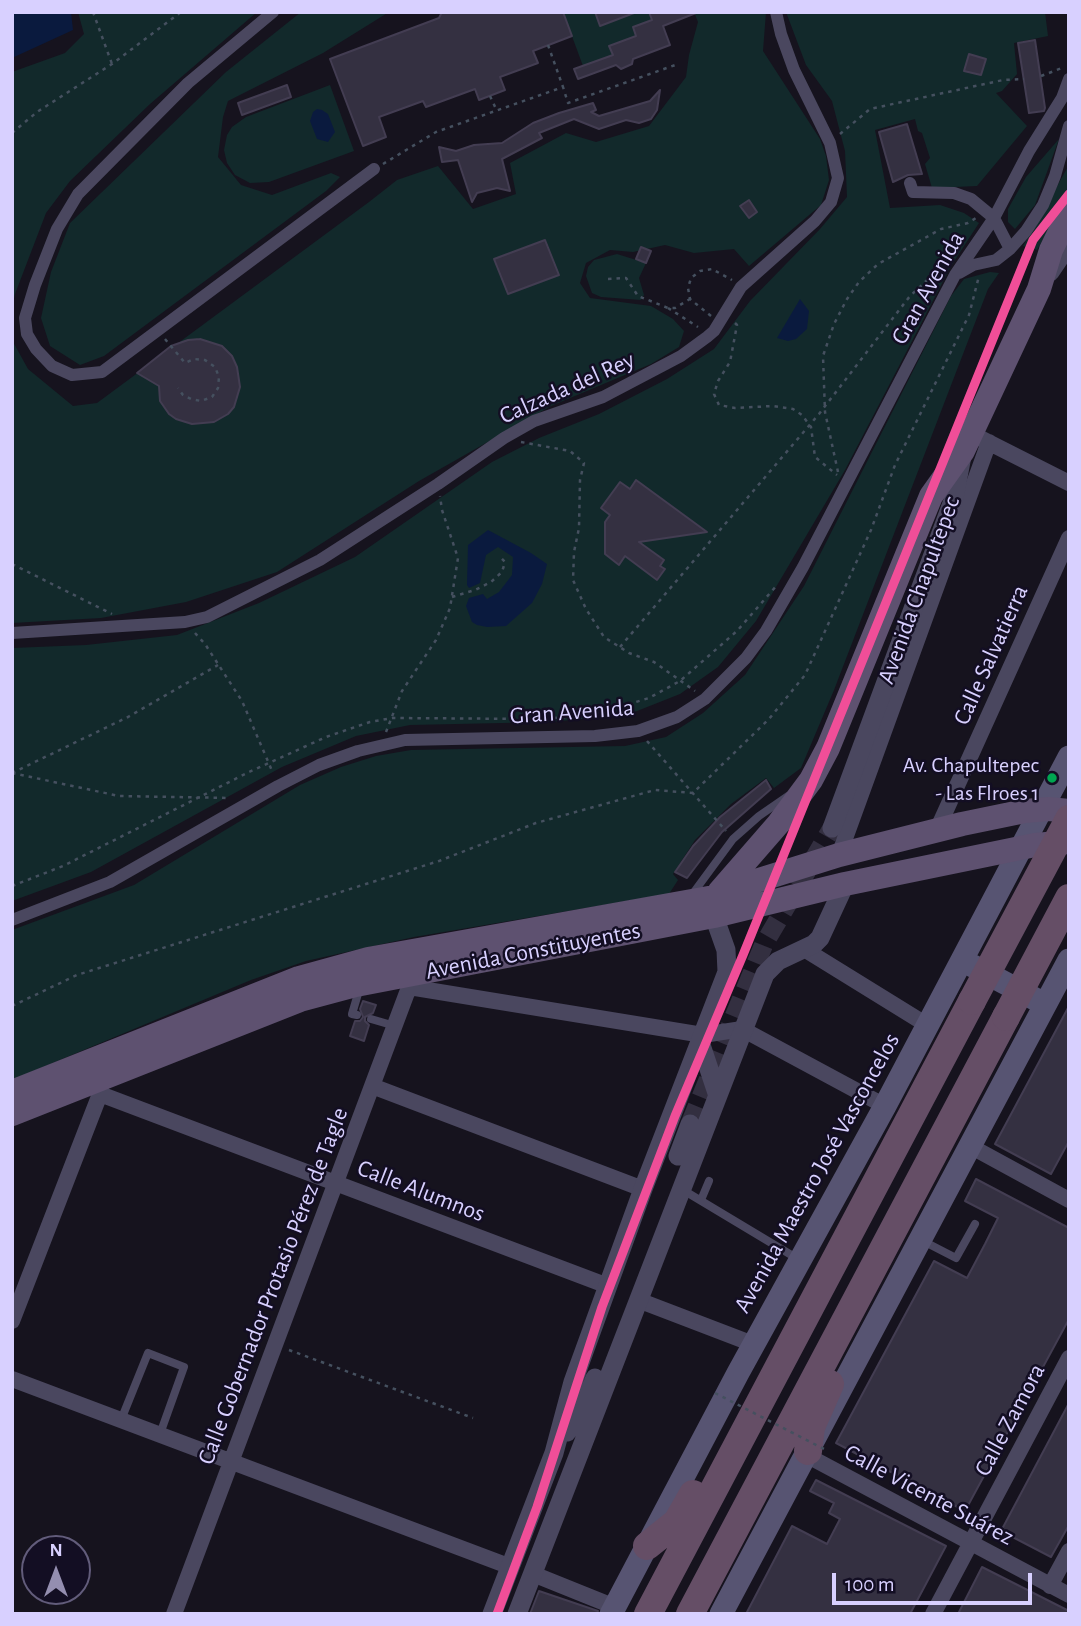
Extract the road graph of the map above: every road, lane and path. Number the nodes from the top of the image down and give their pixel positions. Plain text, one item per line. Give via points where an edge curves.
1 (93, 12) edge
2 (181, 12) edge
3 (273, 12) edge
4 (776, 12) edge
5 (548, 45) dead end
6 (112, 64) junction
7 (678, 64) dead end
8 (1069, 67) edge
9 (1041, 76) dead end
10 (1024, 79) dead end
11 (1069, 79) edge
12 (563, 87) junction
13 (490, 96) dead end
14 (496, 111) junction
15 (1069, 126) edge
16 (12, 133) edge
17 (831, 142) junction
18 (374, 169) joint
19 (910, 183) dead end
20 (1069, 213) edge
21 (990, 214) junction
22 (1069, 244) edge
23 (1010, 249) junction
24 (955, 253) dead end
25 (955, 275) junction
26 (608, 279) dead end
27 (741, 286) junction
28 (1039, 289) junction
29 (690, 299) junction
30 (668, 308) junction
31 (722, 318) junction
32 (710, 335) junction
33 (171, 346) dead end
34 (178, 388) dead end
35 (825, 407) junction
36 (809, 425) junction
37 (504, 438) junction
38 (975, 442) junction
39 (1069, 483) edge
40 (438, 484) junction
41 (1069, 538) edge
42 (501, 558) dead end
43 (12, 564) edge
44 (781, 580) dead end
45 (452, 597) junction
46 (185, 622) junction
47 (137, 626) junction
48 (12, 633) edge
49 (620, 647) junction
50 (218, 665) junction
51 (680, 681) junction
52 (705, 699) junction
53 (392, 718) junction
54 (638, 730) junction
55 (381, 745) junction
56 (1069, 757) edge
57 (268, 763) junction
58 (12, 773) edge
59 (811, 780) junction
60 (278, 786) junction
61 (200, 797) junction
62 (256, 799) junction
63 (1041, 809) junction
64 (1069, 811) edge
65 (1069, 820) edge
66 (832, 828) tunnel mouth
67 (937, 830) junction
68 (733, 839) junction
69 (1069, 842) edge
70 (1022, 848) junction
71 (839, 855) junction
72 (845, 884) junction
73 (12, 886) edge
74 (1069, 898) edge
75 (687, 903) junction
76 (714, 906) junction
77 (12, 920) edge
78 (804, 949) junction
79 (1069, 960) edge
80 (958, 965) junction
81 (412, 980) junction
82 (361, 984) junction
83 (1042, 1011) junction
84 (356, 1015) dead end
85 (371, 1019) dead end
86 (927, 1025) junction
87 (395, 1026) junction
88 (742, 1029) junction
89 (701, 1039) junction
90 (100, 1076) junction
91 (372, 1086) junction
92 (12, 1092) edge
93 (717, 1093) junction
94 (885, 1106) junction
95 (12, 1114) edge
96 (690, 1124) tunnel mouth
97 (970, 1146) junction
98 (709, 1181) dead end
99 (336, 1184) junction
100 (680, 1188) junction
101 (643, 1189) junction
102 (701, 1200) junction
103 (1069, 1200) edge
104 (975, 1224) dead end
105 (920, 1240) junction
106 (800, 1260) junction
107 (608, 1286) junction
108 (638, 1300) junction
109 (12, 1321) edge
110 (832, 1342) junction
111 (753, 1344) junction
112 (276, 1345) junction
113 (1069, 1358) edge
114 (12, 1379) edge
115 (715, 1393) dead end
116 (474, 1418) dead end
117 (121, 1420) junction
118 (160, 1435) junction
119 (741, 1437) junction
120 (813, 1452) junction
121 (554, 1453) junction
122 (232, 1462) junction
123 (971, 1543) junction
124 (647, 1546) junction
125 (1069, 1551) edge
126 (511, 1567) junction
127 (533, 1574) junction
128 (1050, 1586) junction
129 (1069, 1595) edge
130 (613, 1610) edge
131 (174, 1614) edge
132 (492, 1614) edge
133 (517, 1614) edge
134 (648, 1614) edge
135 (690, 1614) edge
136 (721, 1614) edge
137 (933, 1614) edge

1 - 6 path
2 - 6 path
3 - 18 street via 188,83 78,194 57,229 25,318 36,349 52,366 72,375 102,372
4 - 17 street, Calzada del Rey via 794,70
5 - 12 path
6 - 16 path
7 - 12 path via 569,103
8 - 9 path
10 - 17 path via 870,109
11 - 21 street, Gran Avenida via 1049,122
12 - 14 path
13 - 14 path
14 - 18 path via 436,132
15 - 23 street via 1043,205
17 - 27 street, Calzada del Rey via 838,178 831,202 816,221
19 - 21 street via 913,192 954,193
20 - 28 main road
21 - 23 street
21 - 25 street, Gran Avenida
21 - 35 path via 941,229 878,264 859,282 834,324 822,356
22 - 28 street, Avenida Chapultepec
23 - 25 street via 996,260
24 - 35 path via 910,296
25 - 52 street, Gran Avenida via 766,631
26 - 30 path via 626,278 638,296
27 - 29 path via 712,269 700,271 691,278
27 - 31 street, Calzada del Rey
28 - 38 main road, Avenida Chapultepec
29 - 30 path
29 - 31 path
30 - 32 path
31 - 32 street, Calzada del Rey
31 - 36 path via 737,325 730,362 713,394 719,405 793,409
32 - 37 street, Calzada del Rey via 614,392 534,421
33 - 34 path via 185,363 205,360 219,377 212,397 201,401 191,400
35 - 36 path
35 - 36 path via 839,477 815,457
36 - 49 path
37 - 40 street, Calzada del Rey
37 - 49 path via 570,451 584,463 573,580 604,637
38 - 39 street
38 - 59 main road via 931,496
38 - 66 street, Avenida Chapultepec
38 - 71 street, Avenida Chapultepec
40 - 45 path via 458,558
40 - 46 street, Calzada del Rey via 320,560 207,617
41 - 67 street, Calle Salvatierra
42 - 45 path via 505,562 502,572 491,582
43 - 47 path
44 - 51 path via 737,631
45 - 53 path via 436,640 402,691
46 - 47 street, Calzada del Rey
46 - 50 path
47 - 48 street, Calzada del Rey
49 - 51 path via 654,662
50 - 57 path via 243,701
50 - 58 path via 128,717
51 - 52 path
51 - 53 path via 649,698 593,715
52 - 54 street, Gran Avenida via 677,717
53 - 55 path
53 - 57 path via 326,737
54 - 55 street, Gran Avenida via 595,736 405,740
54 - 68 path
55 - 60 street, Gran Avenida via 319,765
56 - 63 main road, Avenida Maestro José Vasconcelos
57 - 60 path
57 - 61 path
58 - 61 path via 119,796
59 - 68 lane
59 - 76 main road
60 - 62 street, Gran Avenida
61 - 62 path
61 - 73 path via 63,866
62 - 77 street, Gran Avenida via 110,882
63 - 64 main road, Avenida Constituyentes
63 - 67 main road, Avenida Constituyentes
63 - 70 main road, Avenida Maestro José Vasconcelos
65 - 119 highway, bridge
67 - 71 main road, Avenida Constituyentes
68 - 75 lane
69 - 70 main road, Avenida Constituyentes
70 - 72 main road, Avenida Constituyentes
70 - 80 main road, Avenida Maestro José Vasconcelos
71 - 76 main road, Avenida Constituyentes
72 - 76 main road, Avenida Constituyentes
72 - 78 street via 820,938
74 - 110 highway, bridge
75 - 76 main road, Avenida Constituyentes
75 - 90 main road, Avenida Constituyentes via 345,965 299,978
76 - 81 main road, Avenida Constituyentes
76 - 89 street via 727,972
78 - 86 street
78 - 88 street via 778,961 765,974
79 - 83 main road
80 - 83 main road via 976,966 1024,992
80 - 86 main road, Avenida Maestro José Vasconcelos
81 - 82 main road, Avenida Constituyentes
81 - 87 street, Calle Gobernador Protasio Pérez de Tagle
81 - 89 street
82 - 84 lane via 352,1014
82 - 90 main road, Avenida Constituyentes via 300,1000
83 - 97 main road
85 - 87 lane
86 - 94 main road, Avenida Maestro José Vasconcelos
87 - 91 street, Calle Gobernador Protasio Pérez de Tagle
88 - 89 street
88 - 93 street
88 - 94 street
89 - 93 street
89 - 101 street
90 - 92 main road, Avenida Constituyentes
90 - 95 main road, Avenida Constituyentes
90 - 99 street, Calle Alumnos
90 - 109 street
91 - 99 street, Calle Gobernador Protasio Pérez de Tagle
91 - 101 street
93 - 100 street
94 - 106 main road, Avenida Maestro José Vasconcelos
96 - 121 street via 589,1393
97 - 103 street
97 - 105 main road
98 - 102 lane
99 - 107 street, Calle Alumnos
99 - 112 street, Calle Gobernador Protasio Pérez de Tagle
100 - 102 lane
100 - 108 street
101 - 107 street
102 - 106 lane
104 - 105 lane via 956,1258
105 - 120 main road
106 - 111 main road, Avenida Maestro José Vasconcelos
107 - 121 street via 573,1382
108 - 111 street
108 - 127 street
110 - 120 highway via 834,1377 811,1427
110 - 135 highway
111 - 124 main road, Avenida Maestro José Vasconcelos
112 - 116 path
112 - 122 street, Calle Gobernador Protasio Pérez de Tagle
113 - 123 street, Calle Zamora
114 - 117 street
115 - 120 path, bridge
117 - 118 street
117 - 118 lane via 148,1353 184,1367
118 - 122 street
119 - 124 highway via 708,1465 677,1522
119 - 134 highway
120 - 123 street, Calle Vicente Suárez
120 - 136 main road
121 - 126 street
122 - 126 street
122 - 131 street, Calle Gobernador Protasio Pérez de Tagle
123 - 128 street, Calle Vicente Suárez
123 - 137 street, Calle Zamora
124 - 130 main road, Avenida Maestro José Vasconcelos
125 - 128 street
126 - 132 street
127 - 130 street
127 - 133 street
128 - 129 street, Calle Vicente Suárez

